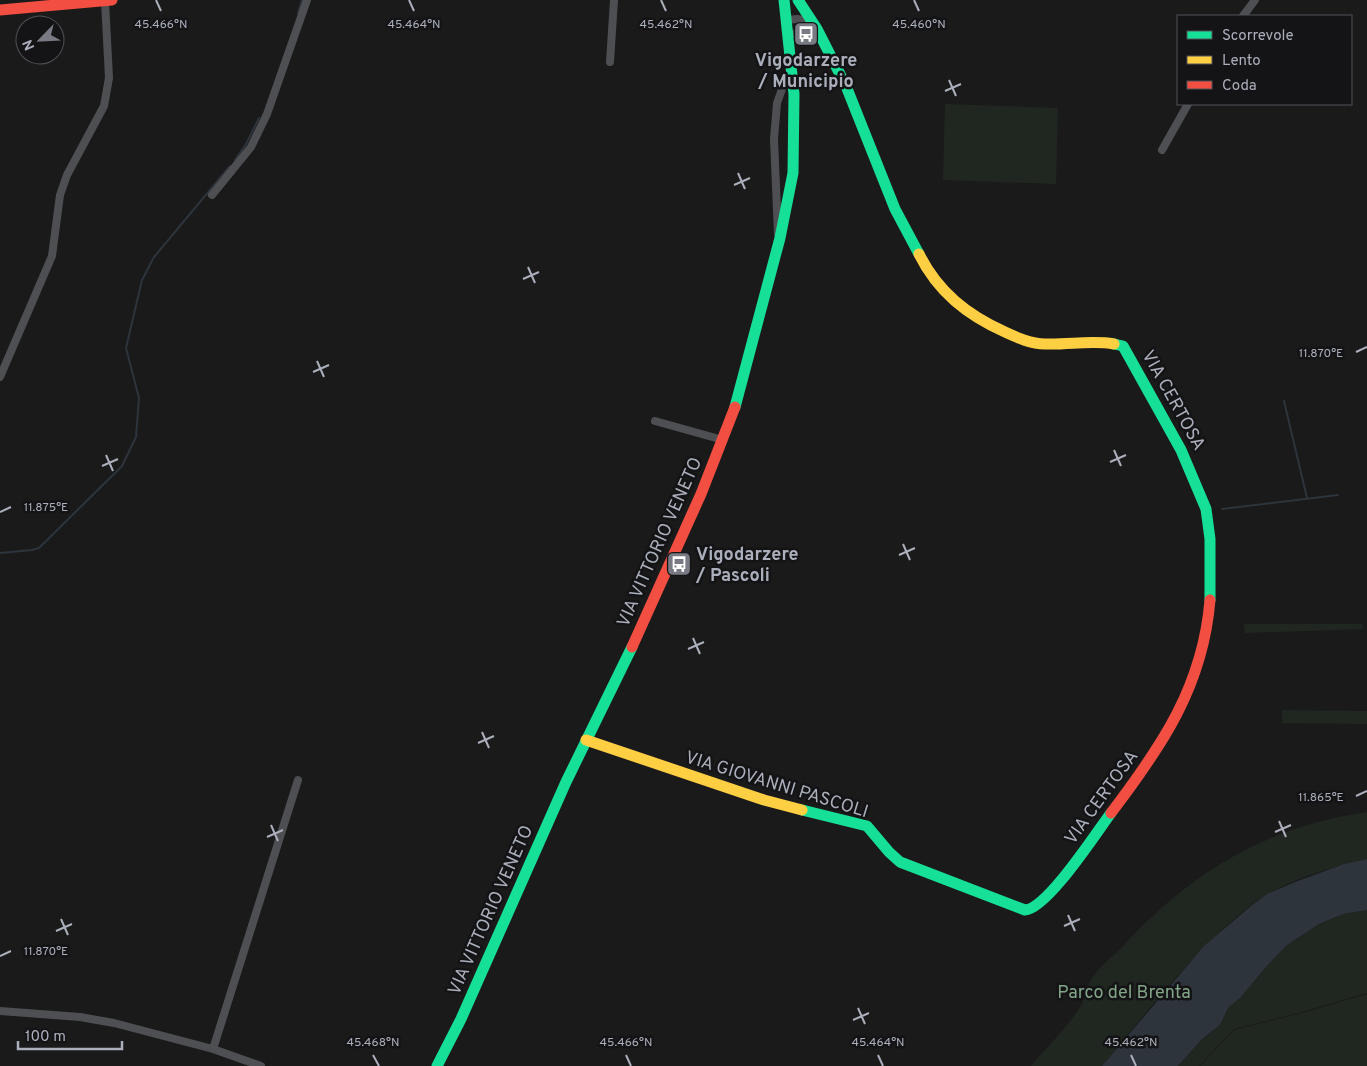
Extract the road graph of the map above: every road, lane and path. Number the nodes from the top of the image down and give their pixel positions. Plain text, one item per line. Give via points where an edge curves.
1 (307, 0) edge
2 (614, 0) edge
3 (798, 0) edge
4 (1255, 0) edge
5 (109, 1) edge
6 (0, 10) edge
7 (785, 10) edge
8 (1244, 15) edge
9 (808, 17) junction
10 (788, 36) junction
11 (610, 62) dead end
12 (793, 77) junction
13 (1187, 105) edge
14 (1162, 150) dead end
15 (212, 195) dead end
16 (780, 238) junction
17 (0, 378) edge
18 (654, 421) dead end
19 (724, 440) junction
20 (586, 740) junction
21 (298, 780) dead end
22 (1029, 910) joint
23 (0, 1011) edge
24 (213, 1049) junction
25 (261, 1066) edge
26 (436, 1066) edge

1 - 15 street via 274,95 251,148
2 - 11 street
3 - 9 street, VIA CERTOSA
4 - 8 street
5 - 6 street
5 - 17 street via 109,78 104,106 67,175 60,195 52,256
7 - 9 street via 797,19
7 - 9 street via 797,8
7 - 10 street, VIA VITTORIO VENETO
9 - 10 street via 804,30
9 - 22 street, VIA CERTOSA via 846,86 895,209 930,276 967,312 1022,340 1043,344 1104,343 1123,346 1179,442 1207,514 1212,561 1206,636 1198,671 1186,701 1142,773 1056,886 1039,906
10 - 12 street, VIA VITTORIO VENETO
12 - 16 street, VIA VITTORIO VENETO via 795,152
12 - 16 street via 785,81 777,103 774,139
13 - 14 street
16 - 19 street, VIA VITTORIO VENETO via 747,370
18 - 19 street
19 - 20 street, VIA VITTORIO VENETO
20 - 22 street, VIA GIOVANNI PASCOLI via 764,800 867,826 897,861 1018,909
20 - 26 street, VIA VITTORIO VENETO via 462,1019
21 - 24 street
23 - 24 street via 80,1017
24 - 25 street

